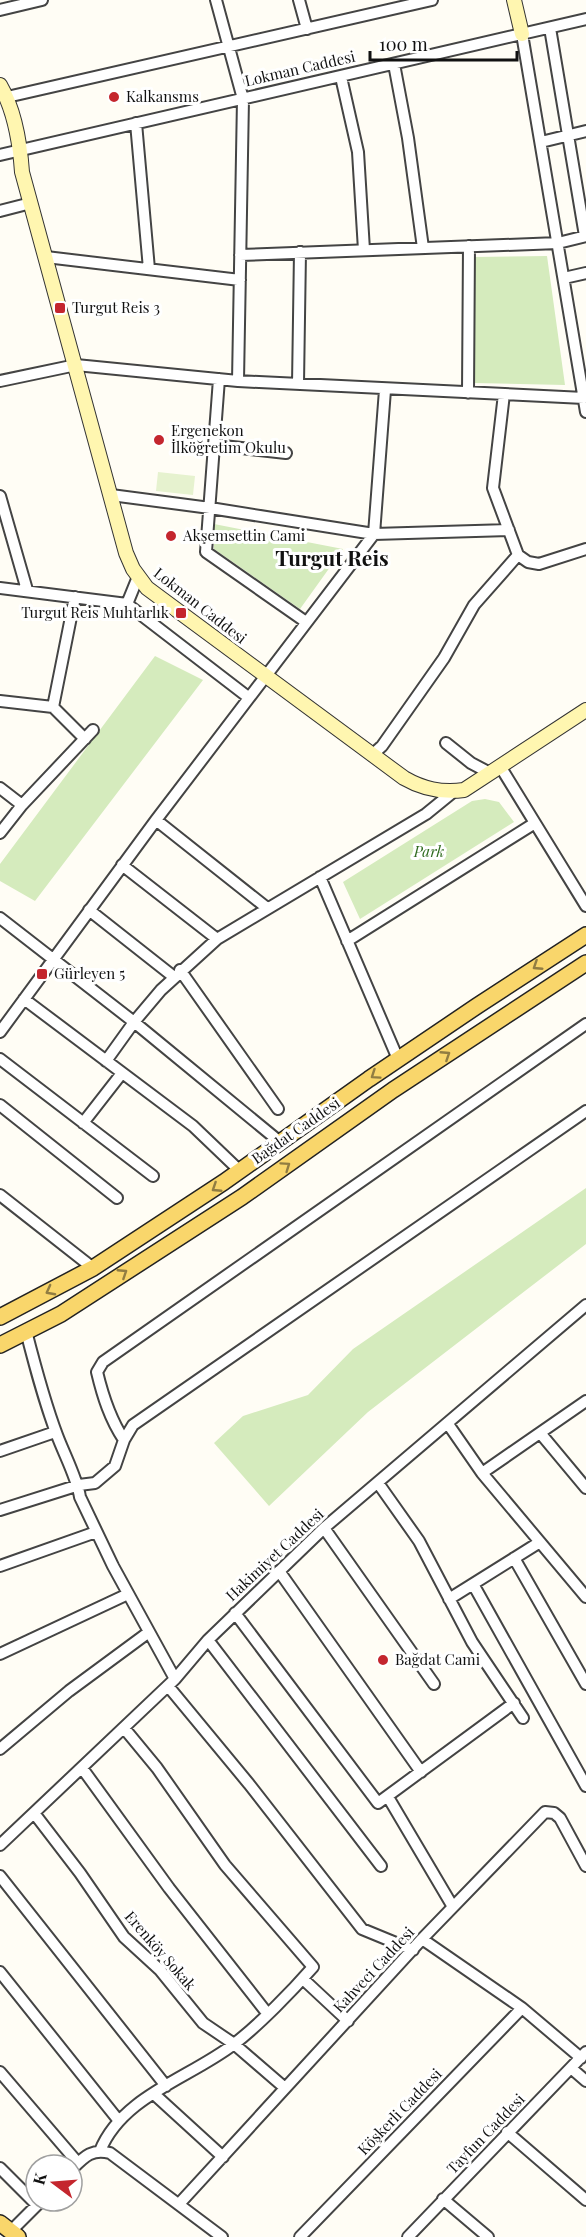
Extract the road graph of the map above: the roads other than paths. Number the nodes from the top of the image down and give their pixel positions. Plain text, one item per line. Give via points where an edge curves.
1 (42, 0) edge
2 (216, 0) edge
3 (299, 0) edge
4 (432, 0) edge
5 (514, 0) edge
6 (0, 10) edge
7 (586, 19) edge
8 (550, 28) junction
9 (307, 29) junction
10 (522, 34) junction
11 (228, 47) junction
12 (394, 64) junction
13 (341, 76) junction
14 (3, 91) edge
15 (243, 99) junction
16 (136, 123) junction
17 (586, 131) edge
18 (568, 136) junction
19 (541, 142) junction
20 (20, 149) junction
21 (0, 155) edge
22 (31, 202) junction
23 (0, 211) edge
24 (586, 236) edge
25 (558, 243) junction
26 (469, 246) junction
27 (423, 248) junction
28 (364, 250) junction
29 (300, 252) junction
30 (240, 255) junction
31 (46, 257) junction
32 (150, 269) junction
33 (586, 273) edge
34 (564, 278) junction
35 (240, 280) junction
36 (76, 365) junction
37 (219, 379) junction
38 (0, 381) edge
39 (238, 381) junction
40 (298, 384) junction
41 (385, 390) junction
42 (468, 393) junction
43 (504, 394) junction
44 (585, 405) edge
45 (214, 445) junction
46 (286, 453) dead end
47 (111, 495) junction
48 (0, 496) edge
49 (210, 508) junction
50 (509, 530) junction
51 (374, 534) junction
52 (586, 549) edge
53 (519, 555) junction
54 (138, 577) junction
55 (0, 588) edge
56 (27, 590) junction
57 (75, 597) junction
58 (127, 604) junction
59 (306, 622) junction
60 (264, 676) junction
61 (248, 697) junction
62 (0, 701) edge
63 (53, 707) junction
64 (586, 710) edge
65 (93, 730) dead end
66 (85, 739) junction
67 (446, 744) dead end
68 (372, 755) junction
69 (495, 769) junction
70 (0, 788) edge
71 (453, 792) junction
72 (22, 805) junction
73 (156, 820) junction
74 (535, 823) junction
75 (0, 833) edge
76 (122, 865) junction
77 (320, 877) junction
78 (586, 906) edge
79 (267, 908) junction
80 (89, 910) junction
81 (0, 918) edge
82 (586, 934) edge
83 (217, 939) junction
84 (347, 941) junction
85 (53, 960) junction
86 (586, 963) edge
87 (177, 974) junction
88 (24, 999) junction
89 (134, 1022) junction
90 (586, 1024) edge
91 (0, 1032) edge
92 (0, 1059) edge
93 (398, 1059) junction
94 (106, 1061) junction
95 (122, 1073) junction
96 (0, 1105) edge
97 (278, 1109) dead end
98 (586, 1111) edge
99 (83, 1123) junction
100 (280, 1143) junction
101 (240, 1171) junction
102 (153, 1176) dead end
103 (0, 1195) edge
104 (117, 1198) dead end
105 (93, 1269) junction
106 (586, 1305) edge
107 (0, 1317) edge
108 (26, 1331) junction
109 (0, 1345) edge
110 (586, 1401) edge
111 (448, 1424) junction
112 (55, 1432) junction
113 (541, 1434) junction
114 (124, 1440) junction
115 (0, 1451) edge
116 (482, 1473) junction
117 (378, 1483) junction
118 (78, 1485) junction
119 (586, 1488) edge
120 (0, 1510) edge
121 (324, 1528) junction
122 (96, 1532) junction
123 (540, 1542) junction
124 (514, 1558) junction
125 (0, 1566) edge
126 (279, 1571) junction
127 (473, 1584) junction
128 (128, 1594) junction
129 (586, 1597) edge
130 (449, 1599) junction
131 (235, 1613) junction
132 (149, 1632) junction
133 (208, 1640) junction
134 (0, 1653) edge
135 (172, 1683) junction
136 (434, 1684) dead end
137 (586, 1684) edge
138 (514, 1703) junction
139 (523, 1718) dead end
140 (124, 1728) junction
141 (0, 1749) edge
142 (82, 1768) junction
143 (421, 1772) junction
144 (586, 1786) edge
145 (387, 1797) junction
146 (34, 1813) junction
147 (0, 1845) edge
148 (381, 1866) dead end
149 (586, 1866) edge
150 (0, 1876) edge
151 (453, 1907) junction
152 (423, 1939) junction
153 (413, 1950) junction
154 (0, 1972) edge
155 (303, 1979) junction
156 (522, 2008) junction
157 (267, 2013) junction
158 (348, 2021) junction
159 (234, 2044) junction
160 (583, 2055) edge
161 (571, 2068) junction
162 (0, 2072) edge
163 (586, 2081) edge
164 (166, 2086) junction
165 (285, 2088) junction
166 (154, 2094) junction
167 (119, 2121) junction
168 (507, 2132) junction
169 (100, 2151) junction
170 (65, 2153) edge
171 (84, 2157) edge
172 (223, 2157) junction
173 (0, 2168) edge
174 (24, 2190) edge
175 (443, 2199) junction
176 (586, 2200) edge
177 (179, 2204) junction
178 (29, 2213) edge
179 (10, 2231) edge
180 (222, 2237) edge
181 (300, 2237) edge
182 (408, 2237) edge
183 (488, 2237) edge

1 - 6 street
2 - 11 street
3 - 9 street
4 - 9 street
5 - 10 street
7 - 8 street, Lokman Caddesi
8 - 10 street, Lokman Caddesi
8 - 18 street
9 - 11 street
10 - 12 street, Lokman Caddesi
10 - 19 street
11 - 14 street
11 - 15 street
12 - 13 street, Lokman Caddesi
12 - 27 street
13 - 15 street, Lokman Caddesi
13 - 28 street via 357,152
14 - 20 street, Lokman Caddesi
15 - 16 street, Lokman Caddesi
15 - 30 street
16 - 20 street, Lokman Caddesi
16 - 32 street
17 - 18 street
18 - 19 street
18 - 24 street
19 - 25 street
20 - 21 street
20 - 22 street, Lokman Caddesi
22 - 23 street
22 - 31 street, Lokman Caddesi
24 - 25 street
25 - 26 street
25 - 34 street
26 - 27 street
26 - 42 street
27 - 28 street
28 - 29 street
29 - 30 street
29 - 40 street
30 - 35 street
31 - 32 street
31 - 36 street, Lokman Caddesi
32 - 35 street
33 - 34 street
34 - 44 street
35 - 39 street
36 - 37 street
36 - 38 street
36 - 47 street, Lokman Caddesi
37 - 39 street
37 - 45 street
39 - 40 street
40 - 41 street
41 - 42 street
41 - 51 street
42 - 43 street
43 - 44 street
43 - 50 street via 492,488
45 - 46 street
45 - 49 street
47 - 49 street
47 - 54 street, Lokman Caddesi via 126,553
48 - 56 street
49 - 51 street
49 - 59 street via 206,552
50 - 51 street
50 - 53 street
51 - 59 street
52 - 53 street via 539,564
53 - 68 street via 474,605 444,658
54 - 58 street
54 - 60 street, Lokman Caddesi via 147,588
55 - 56 street
56 - 57 street
57 - 58 street
57 - 63 street
58 - 61 street
59 - 60 street
60 - 61 street
60 - 68 street, Lokman Caddesi
61 - 73 street
62 - 63 street
63 - 66 street
64 - 69 street
65 - 66 street
66 - 72 street
67 - 69 street via 471,763
68 - 71 street, Lokman Caddesi via 413,783
69 - 71 street via 464,790
69 - 74 street
70 - 72 street
71 - 77 street via 426,814
72 - 75 street
73 - 76 street
73 - 79 street
74 - 78 street
74 - 84 street
76 - 80 street
76 - 83 street
77 - 79 street
77 - 84 street
79 - 83 street
80 - 85 street
80 - 87 street
81 - 85 street
82 -> 93 main road, Bağdat Caddesi
83 - 87 street
84 - 93 street
85 - 88 street
85 - 89 street
108 -> 86 main road, Bağdat Caddesi via 61,1314 242,1197 393,1090
87 - 89 street
87 - 97 street
88 - 91 street
88 - 94 street
89 - 94 street
89 - 100 street
90 - 114 street via 103,1362 97,1372 112,1422
92 - 99 street
93 -> 100 main road, Bağdat Caddesi
94 - 95 street
95 - 99 street
95 - 101 street via 193,1126
96 - 104 street
98 - 114 street via 133,1425
99 - 102 street
100 - 101 main road, Bağdat Caddesi
101 -> 105 main road, Bağdat Caddesi
103 - 105 street
105 -> 107 main road, Bağdat Caddesi
106 - 111 street, Hakimiyet Caddesi
108 - 109 main road, Bağdat Caddesi
108 - 112 street
110 - 113 street
111 - 116 street
111 - 117 street, Hakimiyet Caddesi
112 - 115 street
112 - 118 street
113 - 116 street
113 - 119 street
114 - 118 street via 109,1473 95,1483
116 - 123 street
117 - 121 street, Hakimiyet Caddesi
117 - 130 street via 419,1541
118 - 120 street
118 - 122 street
121 - 126 street, Hakimiyet Caddesi
121 - 136 street
122 - 125 street
122 - 128 street
123 - 124 street
123 - 129 street
124 - 127 street
124 - 137 street
126 - 131 street, Hakimiyet Caddesi
126 - 143 street
127 - 130 street
127 - 144 street
128 - 132 street
128 - 134 street
130 - 138 street via 472,1642
131 - 133 street, Hakimiyet Caddesi
131 - 145 street via 378,1803
132 - 135 street
132 - 141 street via 69,1691
133 - 135 street, Hakimiyet Caddesi
133 - 148 street
135 - 140 street, Hakimiyet Caddesi
135 - 153 street via 362,1929
138 - 139 street
138 - 143 street
140 - 142 street, Hakimiyet Caddesi
140 - 155 street via 225,1865 313,1967
142 - 146 street, Hakimiyet Caddesi
142 - 157 street
143 - 145 street
145 - 151 street
146 - 147 street, Hakimiyet Caddesi
146 - 159 street, Erenköy Sokak via 124,1937 160,1970 196,2016
149 - 151 street, Kahveci Caddesi via 560,1818 545,1812
150 - 164 street
151 - 152 street, Kahveci Caddesi
152 - 153 street, Kahveci Caddesi
152 - 156 street
153 - 158 street, Kahveci Caddesi
154 - 167 street
155 - 157 street
155 - 158 street
156 - 160 street
156 - 181 street, Köşkerli Caddesi
157 - 159 street
158 - 165 street, Kahveci Caddesi
159 - 164 street
159 - 165 street, Erenköy Sokak
160 - 161 street, Tayfun Caddesi
161 - 163 street
161 - 168 street, Tayfun Caddesi
162 - 170 street
164 - 166 street
165 - 172 street, Kahveci Caddesi
166 - 167 street
166 - 172 street
167 - 169 street
168 - 175 street, Tayfun Caddesi
168 - 176 street
169 - 171 street
169 - 177 street via 115,2156
172 - 177 street, Kahveci Caddesi
173 - 174 street
175 - 182 street, Tayfun Caddesi
175 - 183 street
177 - 180 street
178 - 179 street

